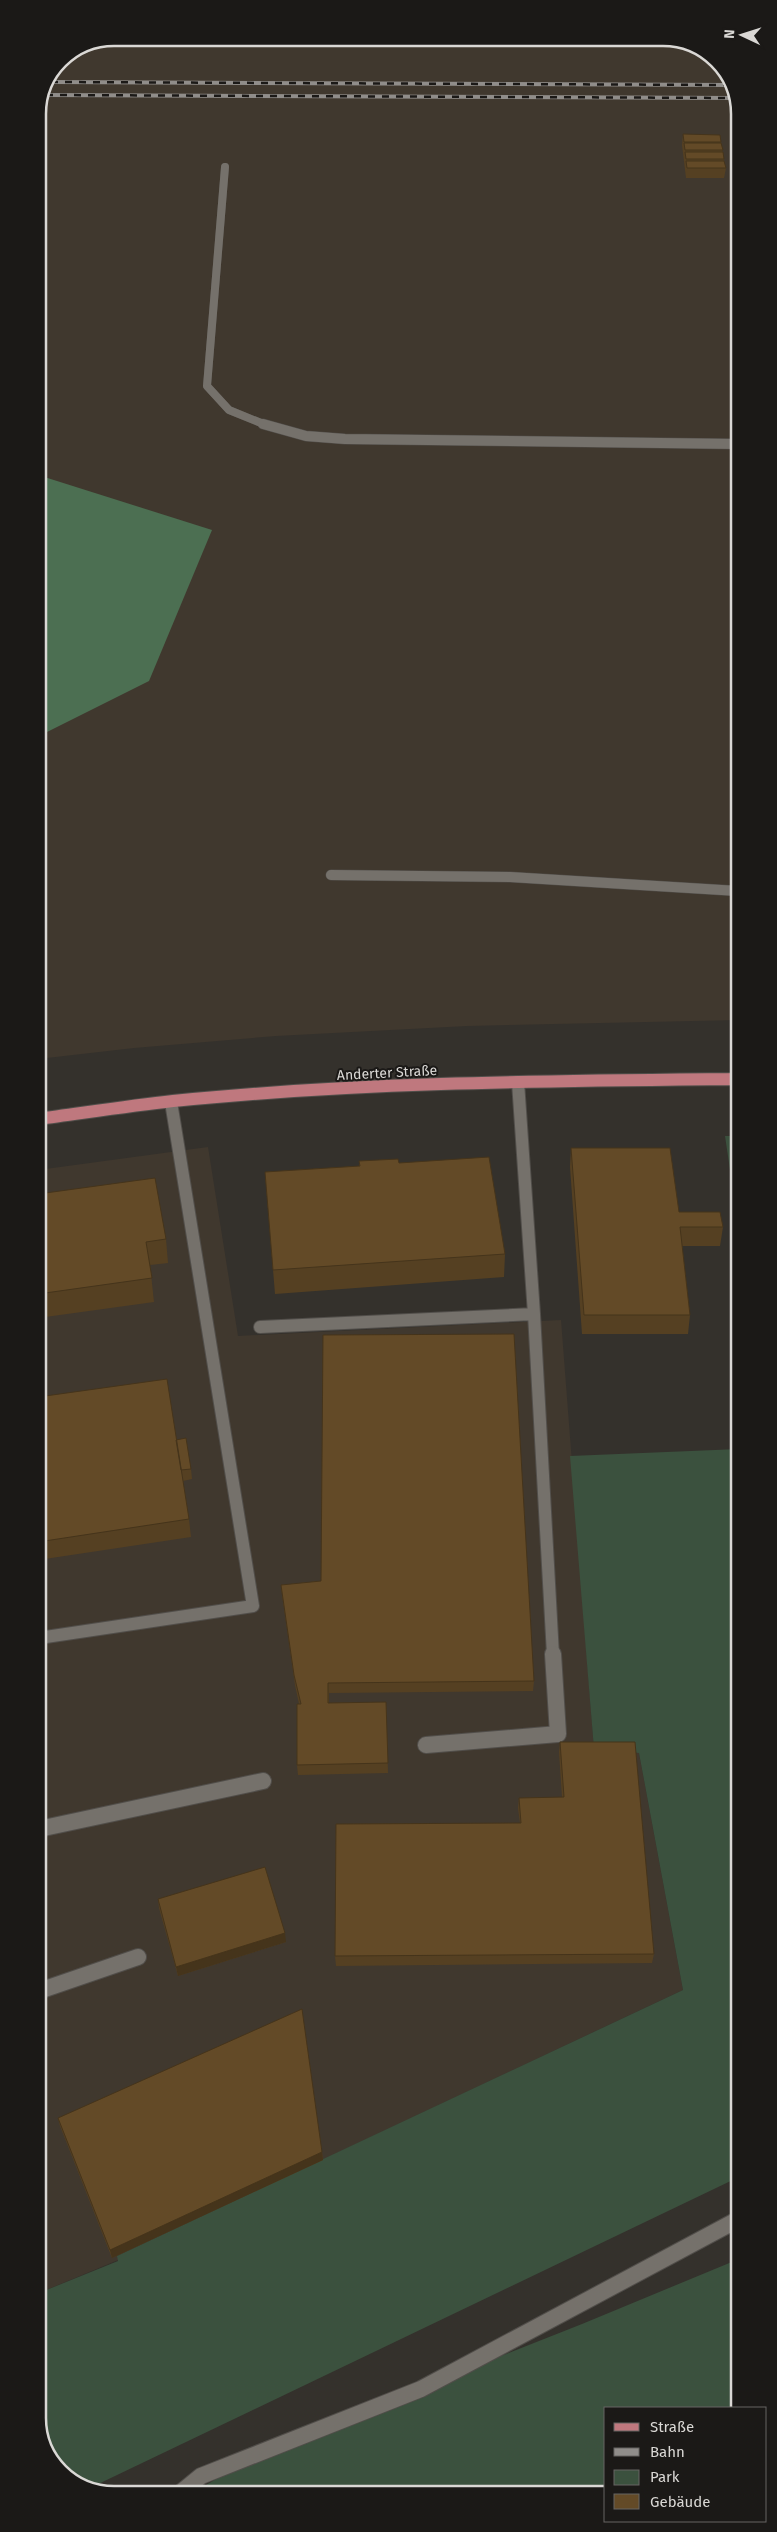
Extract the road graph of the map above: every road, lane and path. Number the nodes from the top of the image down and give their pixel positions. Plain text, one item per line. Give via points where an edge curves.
1 (225, 166) dead end
2 (731, 444) edge
3 (331, 875) dead end
4 (731, 891) edge
5 (731, 1079) edge
6 (518, 1082) junction
7 (171, 1102) junction
8 (46, 1117) edge
9 (534, 1314) junction
10 (260, 1327) dead end
11 (46, 1637) edge
12 (426, 1746) dead end
13 (263, 1781) dead end
14 (46, 1828) edge
15 (138, 1958) dead end
16 (46, 1989) edge
17 (731, 2224) edge
18 (189, 2486) edge

1 - 2 lane via 207,386 229,410 265,425 306,436 345,439
3 - 4 lane via 510,877
5 - 6 main road, Anderter Straße
6 - 7 main road, Anderter Straße
6 - 9 lane
7 - 8 main road, Anderter Straße
7 - 11 lane via 252,1606
9 - 10 lane
9 - 12 lane via 558,1734
13 - 14 lane
15 - 16 lane
17 - 18 lane via 421,2390 201,2476

